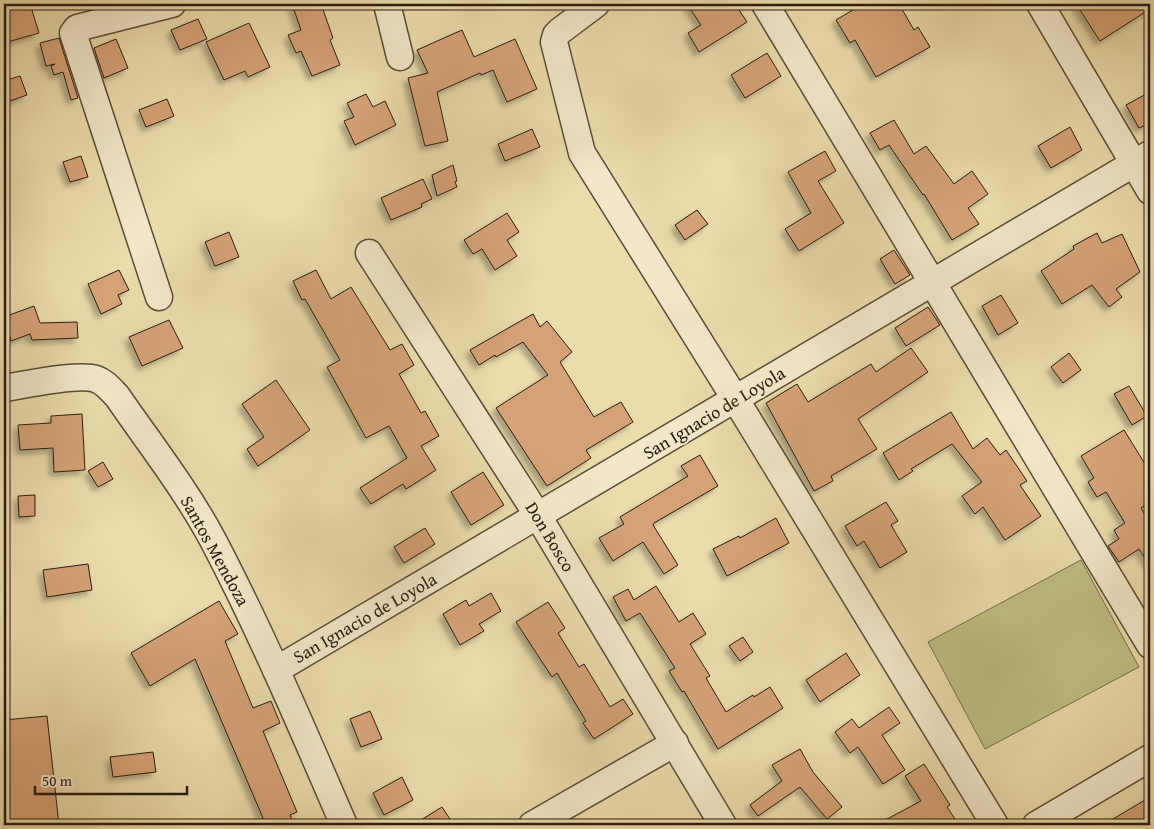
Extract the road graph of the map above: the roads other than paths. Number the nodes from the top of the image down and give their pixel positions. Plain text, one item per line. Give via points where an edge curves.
1 (172, 4) edge
2 (387, 4) edge
3 (596, 4) edge
4 (765, 4) edge
5 (1040, 4) edge
6 (400, 57) dead end
7 (1142, 159) edge
8 (1150, 191) edge
9 (369, 253) dead end
10 (933, 282) junction
11 (159, 297) dead end
12 (4, 388) edge
13 (736, 400) junction
14 (538, 516) junction
15 (1150, 645) edge
16 (276, 670) junction
17 (675, 743) junction
18 (1150, 758) edge
19 (344, 825) edge
20 (532, 825) edge
21 (723, 825) edge
22 (995, 825) edge
23 (1036, 825) edge

1 - 11 street via 77,28 73,33
2 - 6 street
3 - 13 street via 560,31 554,42 582,153
4 - 10 street
5 - 7 street
7 - 8 street
7 - 10 street, San Ignacio de Loyola
9 - 14 street, Don Bosco
10 - 13 street, San Ignacio de Loyola
10 - 15 street
12 - 16 street, Santos Mendoza via 81,376 96,379 117,396 213,541
13 - 14 street, San Ignacio de Loyola
13 - 22 street
14 - 16 street, San Ignacio de Loyola
14 - 17 street, Don Bosco
16 - 19 street, Santos Mendoza
17 - 20 street
17 - 21 street, Don Bosco
18 - 23 street

